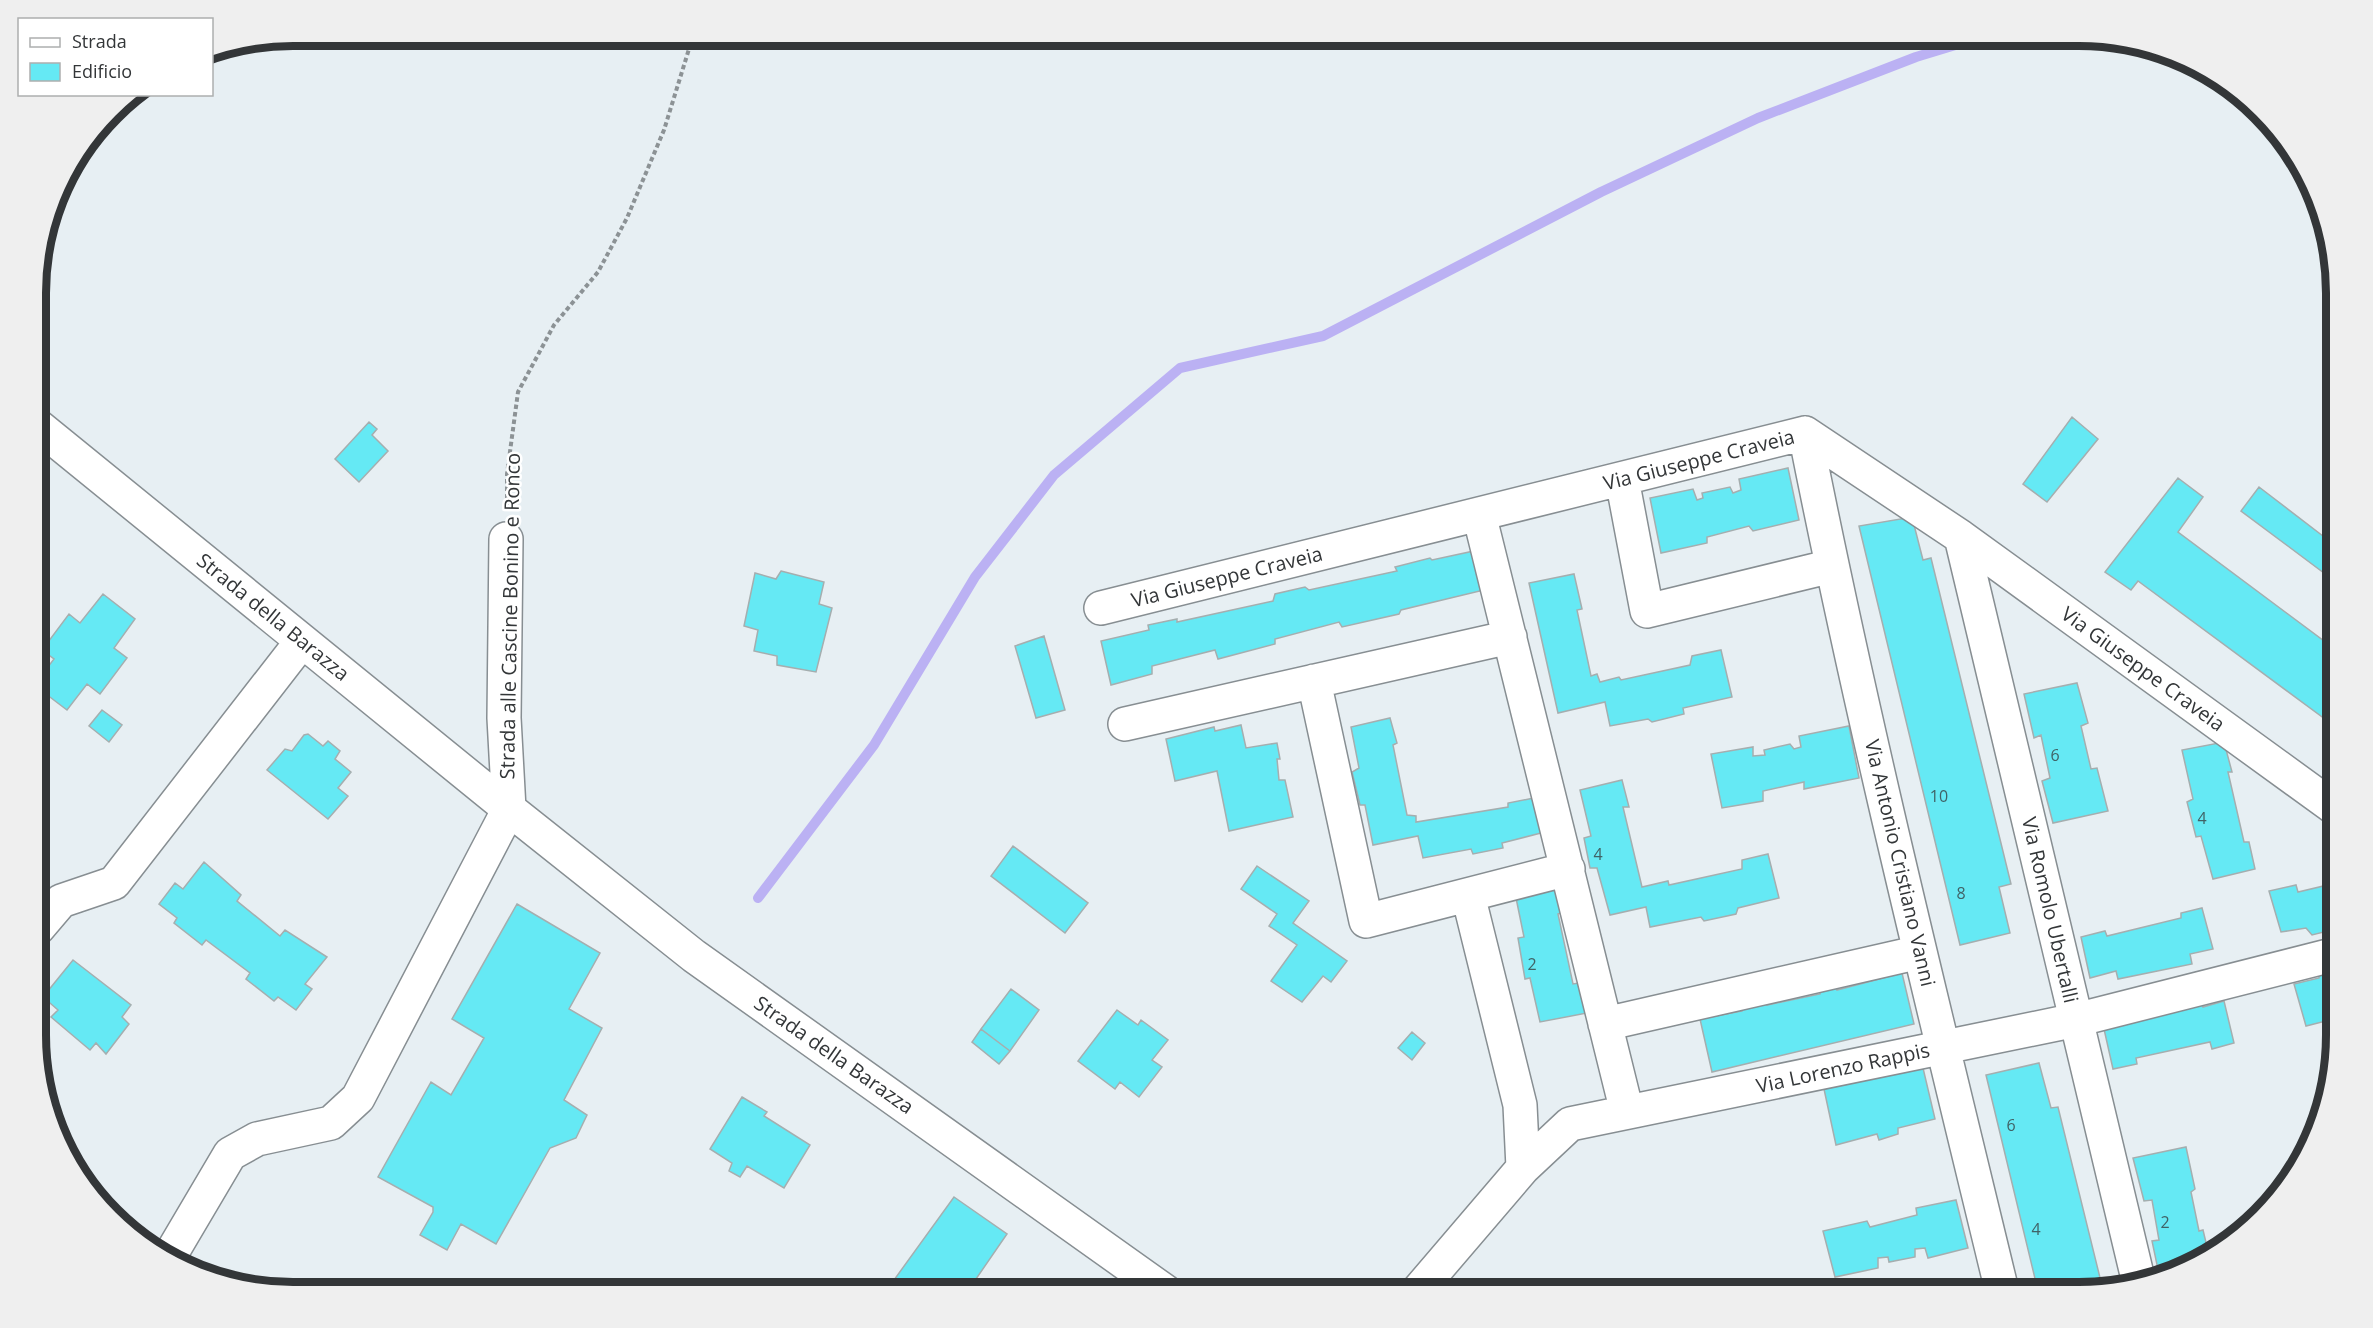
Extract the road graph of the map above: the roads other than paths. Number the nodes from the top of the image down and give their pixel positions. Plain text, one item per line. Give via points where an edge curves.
1 (46, 433) edge
2 (1805, 433) junction
3 (1622, 479) junction
4 (1479, 514) junction
5 (1961, 537) junction
6 (506, 539) road end
7 (1832, 566) junction
8 (1101, 608) dead end
9 (1510, 637) junction
10 (302, 641) junction
11 (1314, 681) junction
12 (1125, 724) dead end
13 (2326, 802) edge
14 (508, 809) junction
15 (1568, 869) junction
16 (1468, 895) junction
17 (46, 919) edge
18 (1920, 952) junction
19 (2326, 957) edge
20 (2076, 1020) junction
21 (1605, 1024) junction
22 (1943, 1047) junction
23 (1627, 1112) junction
24 (1522, 1168) junction
25 (173, 1250) edge
26 (2137, 1275) edge
27 (1152, 1282) edge
28 (1425, 1282) edge
29 (2000, 1282) edge

1 - 10 street, Strada della Barazza
2 - 3 street, Via Giuseppe Craveia
2 - 5 street, Via Giuseppe Craveia
2 - 7 street, Via Antonio Cristiano Vanni
3 - 4 street, Via Giuseppe Craveia
3 - 7 street via 1647,611
4 - 8 street, Via Giuseppe Craveia
4 - 9 street
5 - 13 street, Via Giuseppe Craveia
5 - 20 street, Via Romolo Ubertalli
6 - 14 street, Strada alle Cascine Bonino e Ronco via 504,718
7 - 18 street, Via Antonio Cristiano Vanni
9 - 11 street
9 - 15 street
10 - 14 street, Strada della Barazza
10 - 17 street via 114,883 61,901
11 - 12 street
11 - 16 street via 1366,921
14 - 25 street via 358,1098 331,1123 257,1139 230,1154
14 - 27 street, Strada della Barazza via 694,956
15 - 16 street
15 - 21 street
16 - 24 street via 1520,1106
18 - 21 street
18 - 22 street, Via Antonio Cristiano Vanni
19 - 20 street, Via Lorenzo Rappis
20 - 22 street, Via Lorenzo Rappis
20 - 26 street, Via Romolo Ubertalli
21 - 23 street
22 - 23 street, Via Lorenzo Rappis
22 - 29 street, Via Antonio Cristiano Vanni
23 - 24 street, Via Lorenzo Rappis via 1570,1124
24 - 28 street, Via Lorenzo Rappis

